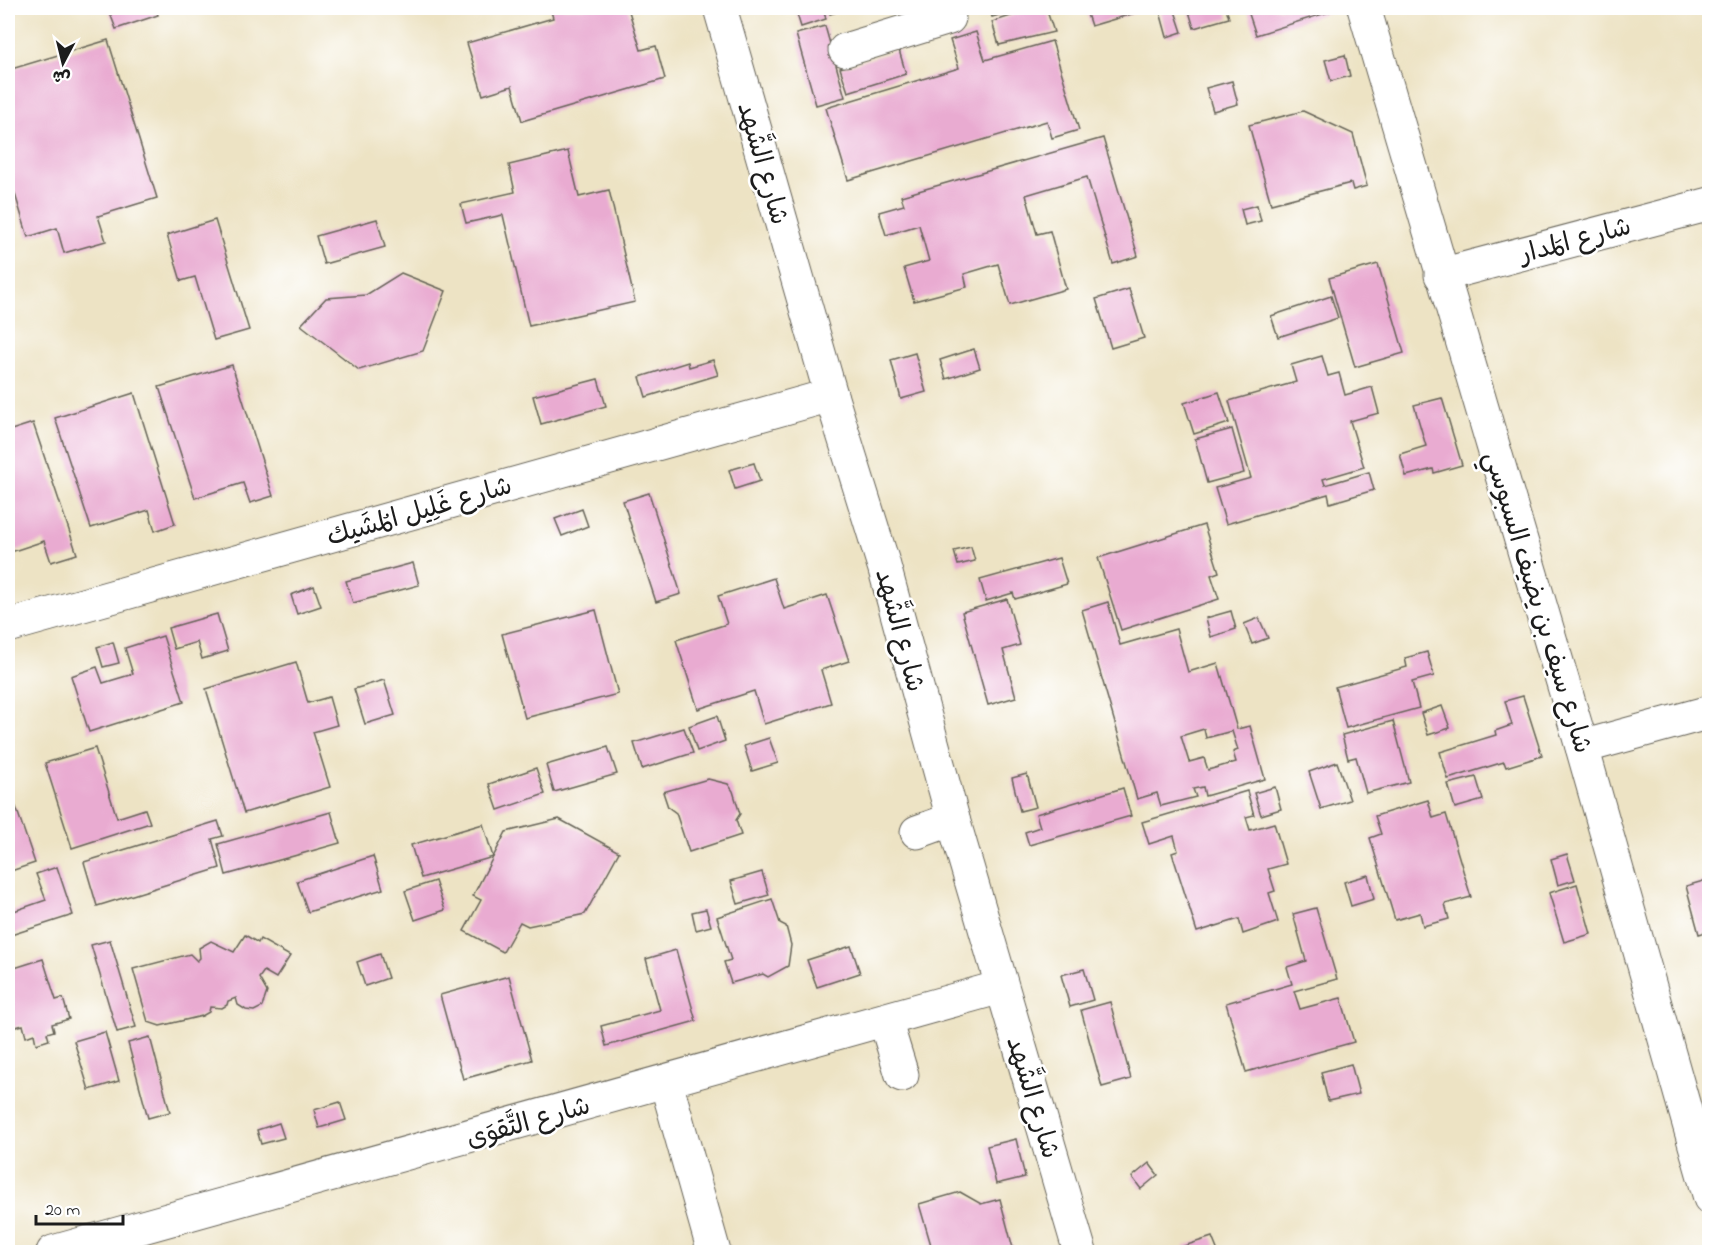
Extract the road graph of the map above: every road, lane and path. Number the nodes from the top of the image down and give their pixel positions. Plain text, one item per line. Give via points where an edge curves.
1 (720, 8) edge
2 (1364, 8) edge
3 (949, 18) dead end
4 (902, 19) edge
5 (845, 50) dead end
6 (1710, 204) edge
7 (1441, 275) junction
8 (831, 394) junction
9 (8, 626) edge
10 (1710, 712) edge
11 (1582, 747) junction
12 (953, 819) junction
13 (917, 832) dead end
14 (1001, 987) junction
15 (885, 1020) junction
16 (902, 1075) dead end
17 (666, 1082) junction
18 (1707, 1180) edge
19 (53, 1252) edge
20 (714, 1252) edge
21 (1080, 1252) edge

1 - 8 street, شارع الشَّهد
2 - 7 street, شارع سيف بن يضيف السبوسي
3 - 4 street
4 - 5 street
6 - 7 street, شارع المَدار
7 - 11 street, شارع سيف بن يضيف السبوسي
8 - 9 street, شارع غَلِيل المُشَيك
8 - 12 street, شارع الشَّهد via 884,566
10 - 11 street
11 - 18 street, شارع سيف بن يضيف السبوسي
12 - 13 street
12 - 14 street, شارع الشَّهد
14 - 15 street, شارع التَّقوَى
14 - 21 street, شارع الشَّهد
15 - 16 street
15 - 17 street, شارع التَّقوَى
17 - 19 street, شارع التَّقوَى
17 - 20 street

